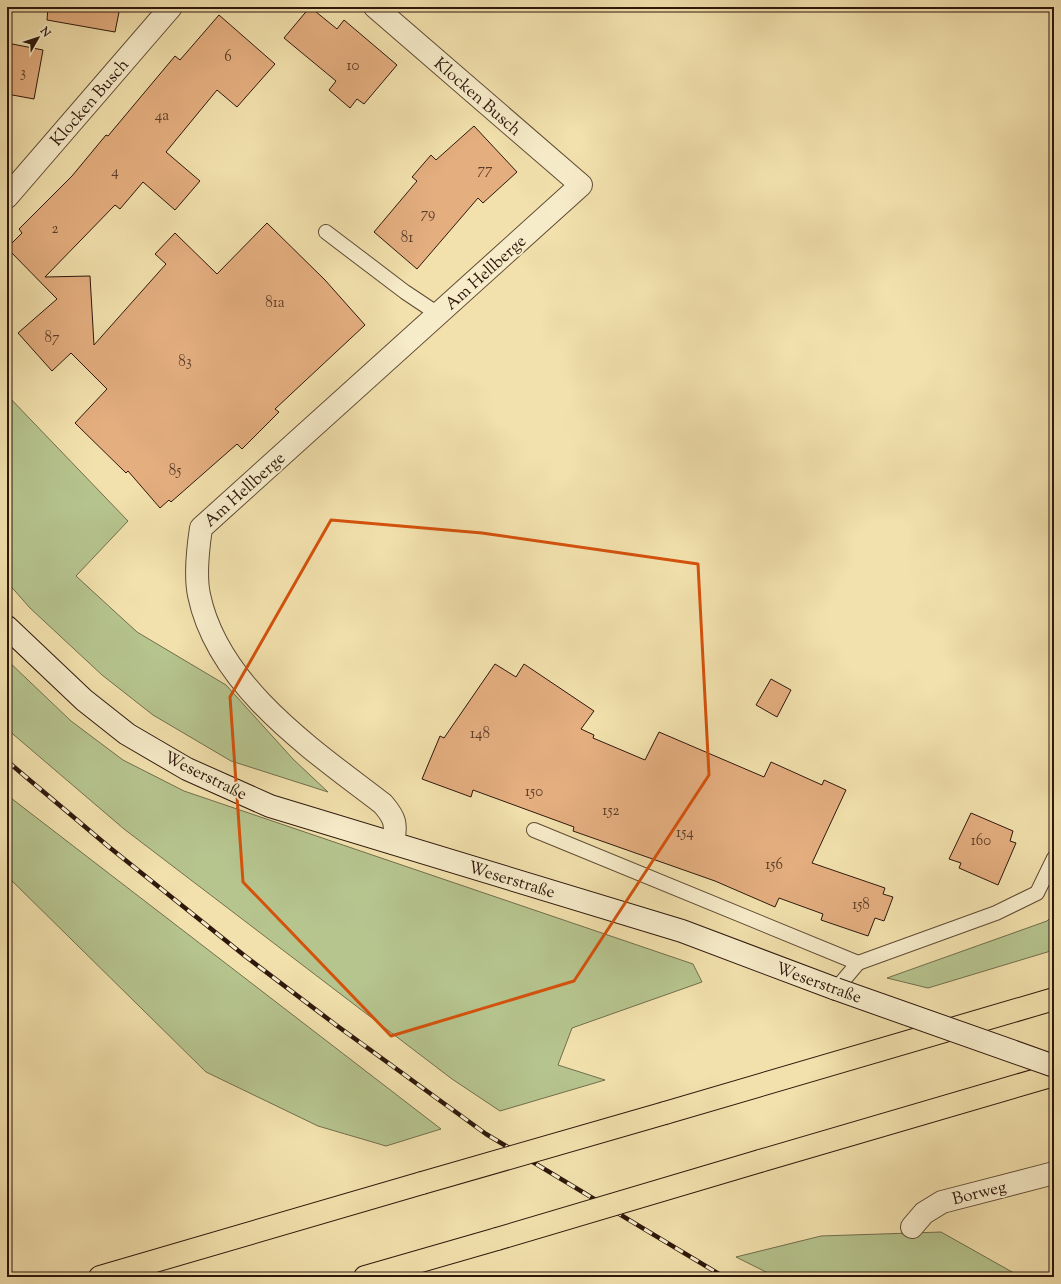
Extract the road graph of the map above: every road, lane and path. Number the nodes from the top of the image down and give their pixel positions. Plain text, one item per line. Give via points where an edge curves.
1 (171, 7) edge
2 (375, 7) edge
3 (581, 185) joint
4 (7, 197) edge
5 (326, 232) dead end
6 (438, 314) junction
7 (7, 627) edge
8 (534, 830) dead end
9 (393, 843) junction
10 (1054, 858) edge
11 (858, 963) junction
12 (836, 989) junction
13 (1054, 999) edge
14 (1054, 1066) edge
15 (1054, 1075) edge
16 (1054, 1173) edge
17 (912, 1226) dead end
18 (100, 1277) edge
19 (365, 1277) edge

1 - 4 street, Klocken Busch
2 - 3 street, Klocken Busch
3 - 6 street, Am Hellberge
5 - 6 lane
6 - 9 street, Am Hellberge via 201,528 198,548 199,594 214,639 250,691 297,738 383,804 393,816 396,829
7 - 9 street, Weserstraße via 84,700 127,734 187,769 270,806
8 - 11 lane
9 - 12 street, Weserstraße via 682,931
10 - 11 lane via 1037,893 996,913
11 - 12 lane
12 - 14 street, Weserstraße, bridge
13 - 18 highway, bridge
15 - 19 highway, bridge
16 - 17 street, Borweg via 942,1202 924,1212

